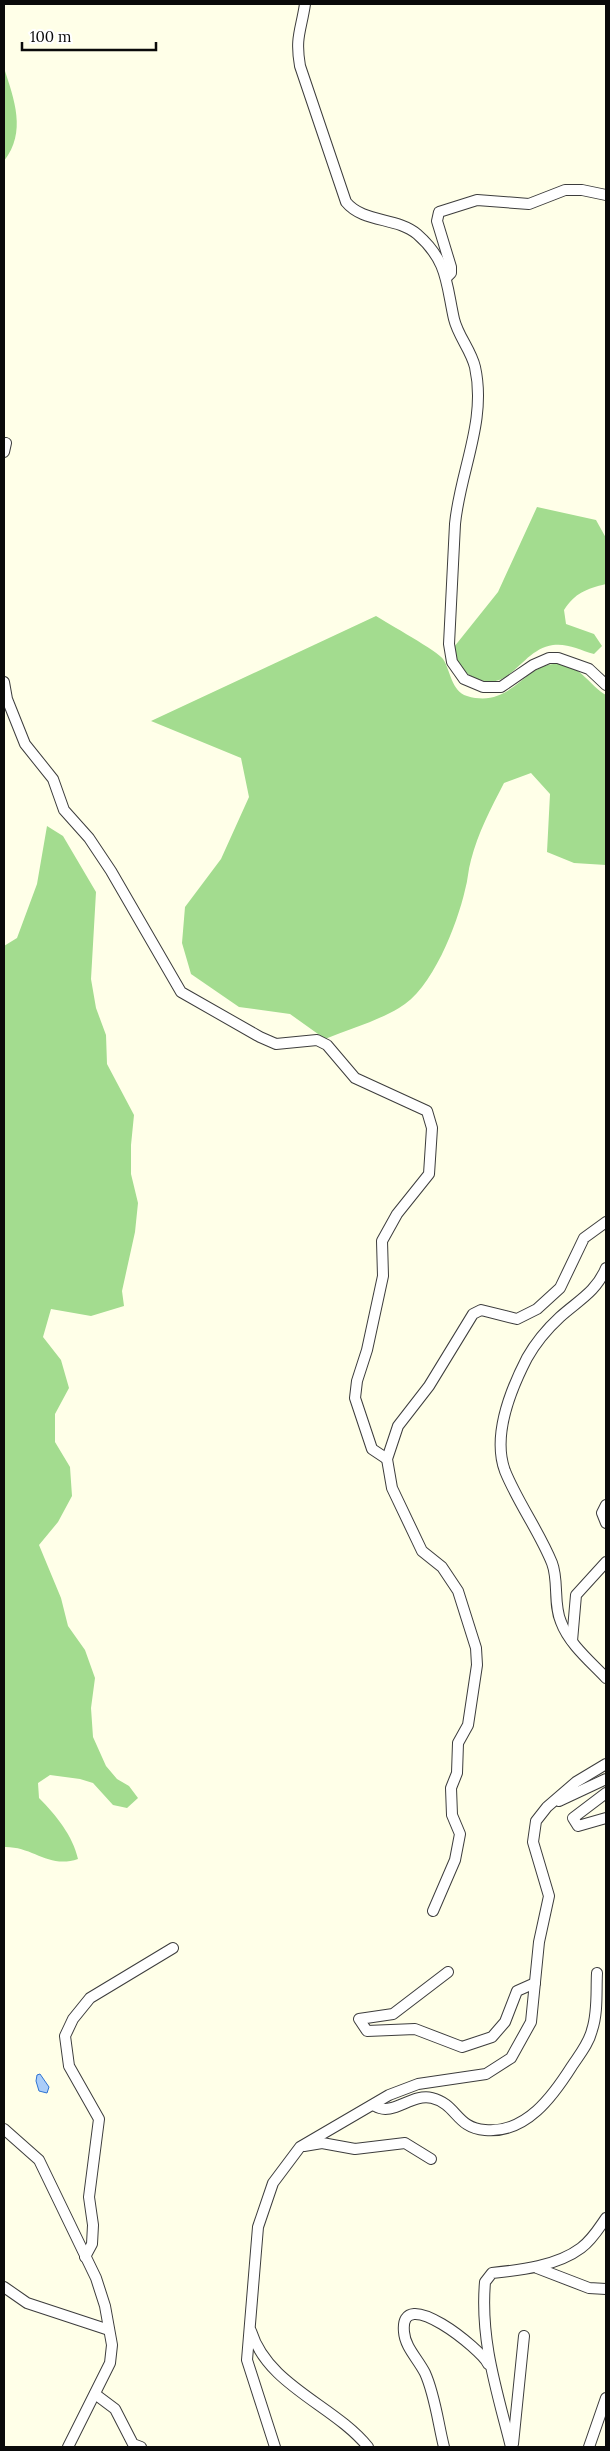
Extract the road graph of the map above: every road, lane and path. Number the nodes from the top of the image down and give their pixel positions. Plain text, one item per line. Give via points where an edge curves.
1 (305, 4) edge
2 (606, 196) edge
3 (447, 277) junction
4 (4, 682) edge
5 (606, 685) edge
6 (606, 1222) edge
7 (606, 1268) edge
8 (387, 1459) junction
9 (606, 1505) edge
10 (606, 1524) edge
11 (606, 1562) edge
12 (572, 1641) junction
13 (606, 1678) edge
14 (606, 1764) edge
15 (606, 1779) edge
16 (606, 1793) edge
17 (547, 1807) junction
18 (606, 1818) edge
19 (433, 1911) dead end
20 (173, 1948) dead end
21 (448, 1972) dead end
22 (597, 1973) dead end
23 (535, 1983) junction
24 (375, 2106) junction
25 (4, 2129) edge
26 (300, 2147) junction
27 (432, 2159) dead end
28 (606, 2218) edge
29 (85, 2257) junction
30 (537, 2268) junction
31 (4, 2287) edge
32 (606, 2289) edge
33 (250, 2328) junction
34 (109, 2330) junction
35 (524, 2336) dead end
36 (490, 2368) junction
37 (95, 2394) junction
38 (606, 2398) edge
39 (68, 2447) edge
40 (142, 2447) edge
41 (275, 2447) edge
42 (368, 2447) edge
43 (444, 2447) edge
44 (512, 2447) edge
45 (589, 2447) edge

1 - 3 street via 298,30 300,66 346,202 365,215 400,224 417,234 430,248
2 - 3 street via 565,190 529,204 477,200 439,212 437,221 451,267
3 - 5 street via 455,324 475,368 477,418 456,508 449,644 452,662 464,679 484,687 508,684 549,658 589,669
4 - 8 street via 7,699 25,744 53,779 64,810 89,838 111,871 181,992 276,1044 317,1040 327,1045 356,1078 426,1111 432,1128 428,1174 397,1214 382,1241 383,1276 355,1398 372,1449
6 - 8 street via 584,1238 560,1288 538,1309 518,1319 486,1310 474,1314 429,1386 398,1426
7 - 12 street via 594,1290 560,1316 537,1342 518,1376 503,1428 506,1471 551,1562 560,1622
8 - 19 street via 392,1488 422,1551 442,1568 458,1591 476,1648 477,1665 468,1725 458,1743 457,1773 451,1788 452,1814 460,1834 455,1860
9 - 10 street via 602,1513
11 - 12 street via 576,1595
12 - 13 street
14 - 17 street via 576,1782
15 - 17 street
16 - 18 street via 573,1818 578,1826
17 - 23 street via 536,1821 534,1830 536,1856 549,1896 542,1923
20 - 29 street via 90,1998 73,2019 65,2036 69,2066 99,2119 88,2198 93,2225 92,2244
21 - 23 street via 393,2014 359,2019 367,2031 415,2029 462,2047 492,2037 505,2022 516,1991
22 - 24 street via 595,2018 589,2040 556,2090 534,2114 519,2123 494,2131 470,2127 463,2124 445,2102 430,2098 416,2098 391,2109 381,2110
23 - 24 street via 531,2022 517,2050 504,2065 486,2074 418,2084 389,2095
24 - 26 street
25 - 29 street via 40,2160
26 - 27 street via 322,2143 355,2149 405,2143
26 - 33 street via 273,2183 258,2227
28 - 30 street via 580,2249
29 - 34 street via 96,2278
30 - 32 street via 588,2288
30 - 36 street via 492,2273 487,2277 484,2288 485,2340
31 - 34 street via 27,2303
33 - 41 street via 247,2360
33 - 42 street via 255,2345 272,2368 347,2424
34 - 37 street via 112,2354
35 - 44 street
36 - 43 street via 482,2355 434,2319 421,2313 406,2319 404,2336 429,2384
36 - 44 street
37 - 39 street
37 - 40 street via 115,2409 133,2444
38 - 45 street

